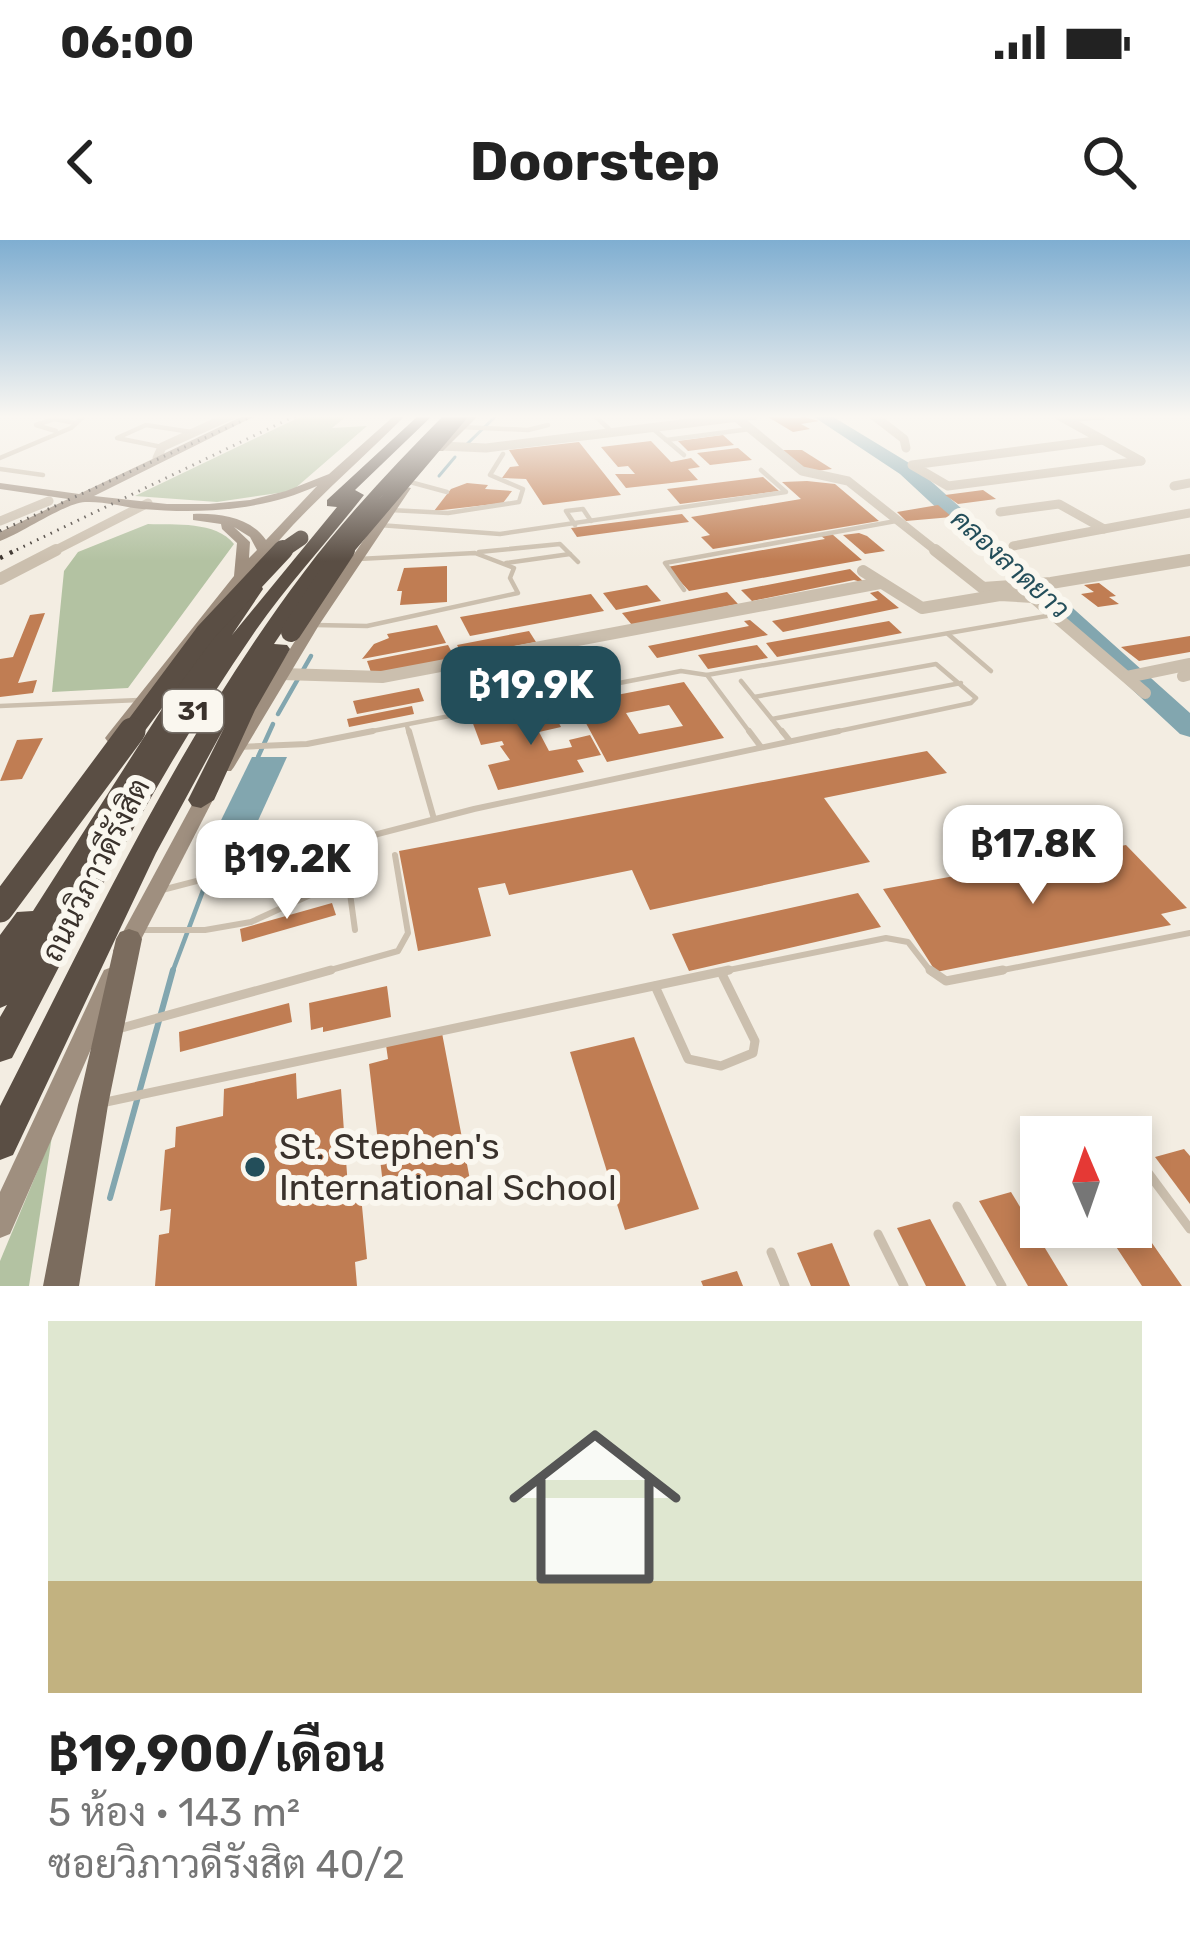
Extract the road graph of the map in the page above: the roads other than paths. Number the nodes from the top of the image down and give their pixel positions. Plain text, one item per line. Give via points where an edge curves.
1 (139, 464) edge
2 (347, 464) edge
3 (367, 464) edge
4 (371, 464) edge
5 (399, 464) edge
6 (402, 464) edge
7 (414, 464) edge
8 (429, 464) edge
9 (496, 464) edge
10 (793, 464) edge
11 (914, 464) edge
12 (1117, 464) edge
13 (342, 468) junction
14 (0, 469) edge
15 (761, 470) dead end
16 (44, 476) dead end
17 (1190, 483) edge
18 (414, 485) junction
19 (0, 486) edge
20 (1174, 486) dead end
21 (443, 492) dead end
22 (78, 495) junction
23 (0, 496) edge
24 (56, 502) junction
25 (142, 507) junction
26 (397, 511) junction
27 (1000, 512) dead end
28 (1190, 513) edge
29 (193, 517) junction
30 (0, 520) edge
31 (379, 520) junction
32 (896, 521) junction
33 (588, 523) junction
34 (574, 525) junction
35 (1104, 529) junction
36 (0, 534) edge
37 (301, 538) junction
38 (1013, 546) dead end
39 (264, 553) junction
40 (475, 553) junction
41 (572, 553) junction
42 (364, 559) junction
43 (1190, 560) edge
44 (578, 562) dead end
45 (502, 563) junction
46 (863, 571) dead end
47 (0, 578) edge
48 (242, 578) junction
49 (880, 583) junction
50 (684, 590) dead end
51 (1055, 614) junction
52 (301, 629) junction
53 (948, 634) junction
54 (991, 671) dead end
55 (1188, 672) edge
56 (289, 674) junction
57 (707, 676) junction
58 (1129, 676) junction
59 (741, 681) dead end
60 (961, 682) junction
61 (1145, 693) dead end
62 (754, 697) junction
63 (142, 700) junction
64 (0, 706) edge
65 (772, 718) junction
66 (407, 726) junction
67 (790, 740) junction
68 (238, 746) junction
69 (760, 747) junction
70 (201, 800) junction
71 (434, 819) junction
72 (395, 855) dead end
73 (153, 892) junction
74 (2, 896) edge
75 (355, 930) dead end
76 (1190, 933) edge
77 (132, 935) junction
78 (0, 957) edge
79 (722, 973) junction
80 (655, 986) junction
81 (0, 995) edge
82 (108, 1032) junction
83 (0, 1048) edge
84 (93, 1105) junction
85 (0, 1143) edge
86 (1152, 1178) edge
87 (957, 1206) dead end
88 (0, 1224) edge
89 (1190, 1229) edge
90 (878, 1234) dead end
91 (771, 1252) dead end
92 (61, 1286) edge
93 (785, 1286) edge
94 (904, 1286) edge
95 (1003, 1286) edge

1 - 22 main road
2 - 13 main road, ถนนวิภาวดีรังสิต / 31
3 - 78 highway, ถนนวิภาวดีรังสิต / 31 via 268,569
4 - 37 highway, 31
5 - 83 highway, 31 via 328,524 223,664
6 - 31 highway, ถนนวิภาวดีรังสิต / 31 via 380,484
7 - 52 highway, bridge via 361,527
8 - 18 main road, ถนนวิภาวดีรังสิต / 31
9 - 26 lane via 490,475 523,489 519,502
10 - 32 street via 848,482
11 - 12 street via 939,485
13 - 25 main road via 254,506
13 - 39 main road, ถนนวิภาวดีรังสิต / 31
14 - 16 lane
15 - 33 lane via 786,492
17 - 20 street
18 - 21 lane
18 - 26 main road, ถนนวิภาวดีรังสิต / 31
18 - 31 highway
19 - 22 main road
22 - 24 main road
22 - 25 main road
23 - 24 main road
24 - 25 main road
24 - 30 street
24 - 36 main road
25 - 29 main road
25 - 47 street
26 - 31 main road, ถนนวิภาวดีรังสิต / 31
27 - 35 street via 1059,503
28 - 35 street
29 - 39 main road via 248,526
29 - 48 main road via 238,532
31 - 34 lane via 500,534
31 - 42 main road, ถนนวิภาวดีรังสิต / 31
31 - 85 highway, ถนนวิภาวดีรังสิต / 31 via 243,677 174,794
32 - 43 street via 995,590
32 - 50 lane via 665,563
33 - 34 lane
33 - 34 lane via 583,508 565,511
35 - 38 street
37 - 74 highway, bridge via 272,558 206,632
37 - 81 highway, 31, bridge via 175,707
39 - 48 main road, ถนนวิภาวดีรังสิต / 31
40 - 41 lane via 560,544
40 - 42 lane
40 - 45 lane
41 - 44 lane
41 - 45 lane
42 - 52 main road, ถนนวิภาวดีรังสิต / 31
45 - 52 lane via 514,568 514,596 355,627
46 - 49 street
48 - 63 main road, ถนนวิภาวดีรังสิต / 31
49 - 51 street via 922,608 1015,594
49 - 56 street via 382,677
51 - 53 lane
51 - 58 street
52 - 56 main road, ถนนวิภาวดีรังสิต / 31
52 - 70 highway via 244,710
53 - 54 lane
53 - 57 lane
55 - 58 street
56 - 68 main road, ถนนวิภาวดีรังสิต / 31
57 - 66 lane via 668,672
57 - 69 lane
58 - 61 street
59 - 62 lane
60 - 62 lane via 936,664
60 - 65 lane
60 - 67 lane via 976,701
62 - 65 lane
63 - 64 lane
63 - 74 main road, ถนนวิภาวดีรังสิต / 31
65 - 67 lane
66 - 68 lane via 298,746
66 - 71 lane
67 - 69 lane
68 - 70 main road, ถนนวิภาวดีรังสิต / 31
69 - 71 lane
70 - 73 main road, ถนนวิภาวดีรังสิต / 31
71 - 73 lane
72 - 82 lane via 408,933 398,951
73 - 77 main road, ถนนวิภาวดีรังสิต / 31
75 - 77 lane via 349,886 341,881 308,890 272,915
76 - 79 lane via 946,981 900,938
77 - 82 main road
77 - 88 main road, ถนนวิภาวดีรังสิต / 31
79 - 80 lane
79 - 80 lane via 754,1053 714,1067 688,1059
80 - 84 lane
82 - 84 main road
84 - 92 main road
86 - 89 lane
87 - 95 lane
90 - 94 lane
91 - 93 lane

